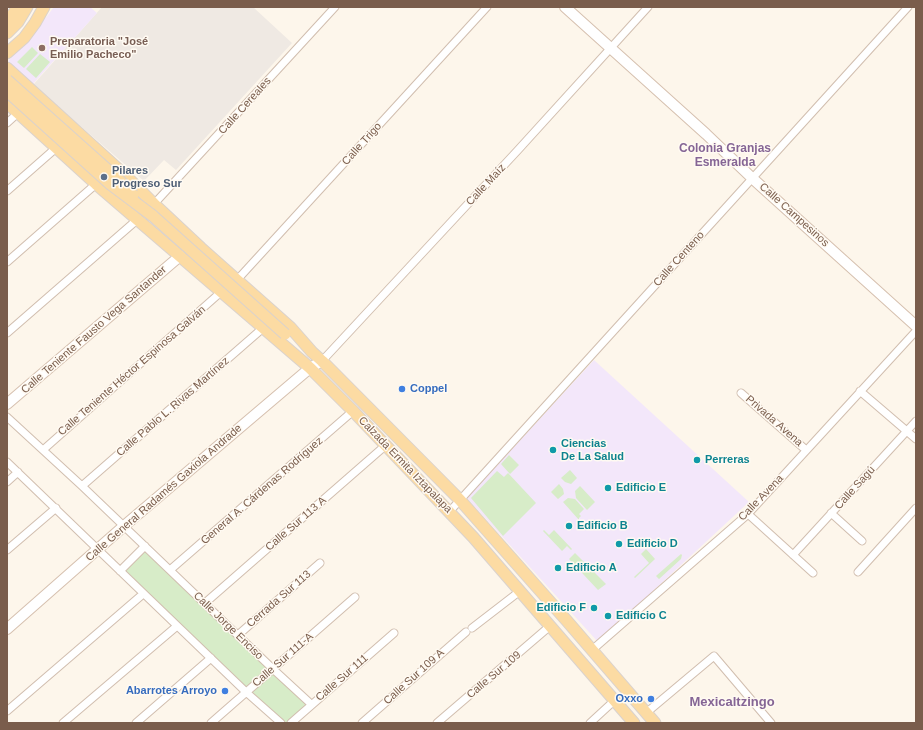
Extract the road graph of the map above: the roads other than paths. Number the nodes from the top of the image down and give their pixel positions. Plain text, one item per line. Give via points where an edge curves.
1 (18, 7) edge
2 (27, 7) edge
3 (44, 7) edge
4 (335, 7) edge
5 (487, 7) edge
6 (565, 7) edge
7 (648, 7) edge
8 (908, 7) edge
9 (7, 22) edge
10 (7, 33) edge
11 (610, 48) junction
12 (7, 53) edge
13 (7, 68) edge
14 (7, 80) edge
15 (25, 84) junction
16 (7, 91) edge
17 (8, 104) edge
18 (18, 113) junction
19 (7, 123) edge
20 (56, 148) junction
21 (752, 178) junction
22 (96, 184) junction
23 (7, 191) edge
24 (154, 204) junction
25 (138, 219) junction
26 (152, 231) junction
27 (180, 256) junction
28 (7, 262) edge
29 (237, 280) junction
30 (221, 292) junction
31 (916, 326) edge
32 (263, 328) junction
33 (916, 331) edge
34 (7, 333) edge
35 (312, 352) junction
36 (322, 361) junction
37 (310, 368) junction
38 (860, 391) junction
39 (741, 392) dead end
40 (7, 404) edge
41 (354, 412) junction
42 (7, 417) edge
43 (916, 421) edge
44 (907, 431) junction
45 (916, 438) edge
46 (386, 445) junction
47 (43, 450) junction
48 (806, 450) junction
49 (7, 462) edge
50 (18, 472) junction
51 (436, 477) junction
52 (7, 482) edge
53 (82, 486) junction
54 (426, 486) junction
55 (460, 500) junction
56 (56, 508) junction
57 (916, 508) edge
58 (450, 511) junction
59 (832, 513) junction
60 (748, 514) junction
61 (124, 526) junction
62 (484, 528) junction
63 (473, 537) junction
64 (862, 541) dead end
65 (145, 546) junction
66 (98, 549) junction
67 (7, 550) edge
68 (793, 555) junction
69 (320, 563) dead end
70 (170, 570) junction
71 (120, 571) junction
72 (858, 572) dead end
73 (813, 573) dead end
74 (520, 591) junction
75 (143, 594) junction
76 (355, 598) dead end
77 (205, 603) junction
78 (177, 626) junction
79 (550, 626) junction
80 (7, 629) edge
81 (394, 633) dead end
82 (238, 635) junction
83 (592, 650) junction
84 (211, 658) junction
85 (273, 669) junction
86 (246, 692) junction
87 (615, 700) junction
88 (312, 704) junction
89 (7, 711) edge
90 (646, 713) junction
91 (594, 722) edge
92 (63, 723) edge
93 (136, 723) edge
94 (211, 723) edge
95 (281, 723) edge
96 (291, 723) edge
97 (362, 723) edge
98 (437, 723) edge
99 (634, 723) edge
100 (655, 723) edge
101 (770, 723) edge

1 - 9 main road
2 - 10 main road via 18,22
3 - 12 main road via 24,38
4 - 24 street, Calle Cereales
5 - 29 street, Calle Trigo
6 - 11 street, Calle Campesinos
7 - 11 street, Calle Maíz
8 - 21 street, Calle Centeno
11 - 21 street, Calle Campesinos
11 - 36 street, Calle Maíz
13 - 15 main road, Calzada Ermita Iztapalapa
14 - 26 main road, Calzada Ermita Iztapalapa, bridge via 119,180 133,195
15 - 17 main road via 13,88 8,94
15 - 24 main road, Calzada Ermita Iztapalapa
16 - 35 main road, Calzada Ermita Iztapalapa, bridge via 109,183 153,216 285,334
17 - 18 main road, Calzada Ermita Iztapalapa
18 - 19 street
18 - 20 main road, Calzada Ermita Iztapalapa
20 - 22 main road, Calzada Ermita Iztapalapa
20 - 23 street
21 - 31 street, Calle Campesinos
21 - 55 street, Calle Centeno
22 - 25 main road, Calzada Ermita Iztapalapa
22 - 28 street
24 - 29 main road, Calzada Ermita Iztapalapa
25 - 26 main road, Calzada Ermita Iztapalapa
25 - 34 street
26 - 27 main road, Calzada Ermita Iztapalapa
27 - 30 main road, Calzada Ermita Iztapalapa
27 - 40 street, Calle Teniente Fausto Vega Santander
29 - 35 main road, Calzada Ermita Iztapalapa via 290,327
30 - 32 main road, Calzada Ermita Iztapalapa
30 - 47 street, Calle Teniente Héctor Espinosa Galván
32 - 37 main road, Calzada Ermita Iztapalapa
32 - 53 street, Calle Pablo L. Rivas Martínez
33 - 38 street, Calle Avena
35 - 36 main road, Calzada Ermita Iztapalapa
36 - 37 street, Calle General Radamés Gaxiola Andrade
36 - 51 main road, Calzada Ermita Iztapalapa
37 - 41 main road, Calzada Ermita Iztapalapa
37 - 61 street, Calle General Radamés Gaxiola Andrade
38 - 44 street
38 - 48 street, Calle Avena
39 - 48 street, Privada Avena
41 - 46 main road, Calzada Ermita Iztapalapa
41 - 70 street, General A. Cárdenas Rodríguez
42 - 47 street, Calle Jorge Enciso
43 - 44 street, Calle Sagú
44 - 45 street
44 - 59 street, Calle Sagú
46 - 54 main road, Calzada Ermita Iztapalapa
46 - 77 street, Calle Sur 113 A
47 - 53 street, Calle Jorge Enciso
48 - 60 street, Calle Avena
49 - 50 street
50 - 52 street
50 - 56 street
51 - 54 main road
51 - 55 main road, Calzada Ermita Iztapalapa
53 - 61 street, Calle Jorge Enciso
54 - 58 main road, Calzada Ermita Iztapalapa
55 - 58 street, Calle Centeno
55 - 62 main road, Calzada Ermita Iztapalapa
56 - 66 street
56 - 67 street
57 - 72 street
58 - 63 main road, Calzada Ermita Iztapalapa
59 - 64 street
59 - 68 street, Calle Sagú
60 - 68 street
60 - 83 street, Calle Avena
61 - 65 street, Calle Jorge Enciso
61 - 66 street, Calle General Radamés Gaxiola Andrade
62 - 63 main road
62 - 83 main road, Calzada Ermita Iztapalapa
63 - 74 main road, Calzada Ermita Iztapalapa
65 - 70 street, Calle Jorge Enciso
65 - 71 street
66 - 71 street
66 - 80 street, Calle General Radamés Gaxiola Andrade
68 - 73 street
69 - 82 street, Cerrada Sur 113
70 - 77 street, Calle Jorge Enciso
71 - 75 street
74 - 79 main road, Calzada Ermita Iztapalapa
74 - 97 street, Calle Sur 109 A via 469,630
75 - 78 street
75 - 89 street
76 - 85 street, Calle Sur 111-A
77 - 82 street, Calle Jorge Enciso
78 - 84 street
78 - 92 street
79 - 87 main road, Calzada Ermita Iztapalapa
79 - 98 street, Calle Sur 109
81 - 88 street, Calle Sur 111
82 - 85 street, Calle Jorge Enciso
83 - 90 main road, Calzada Ermita Iztapalapa
84 - 86 street
84 - 93 street
85 - 86 street, Calle Sur 111-A
85 - 88 street, Calle Jorge Enciso
86 - 94 street, Calle Sur 111-A
86 - 95 street
87 - 91 street
87 - 99 main road, Calzada Ermita Iztapalapa
88 - 96 street, Calle Sur 111
90 - 100 main road, Calzada Ermita Iztapalapa
90 - 101 street via 714,656

